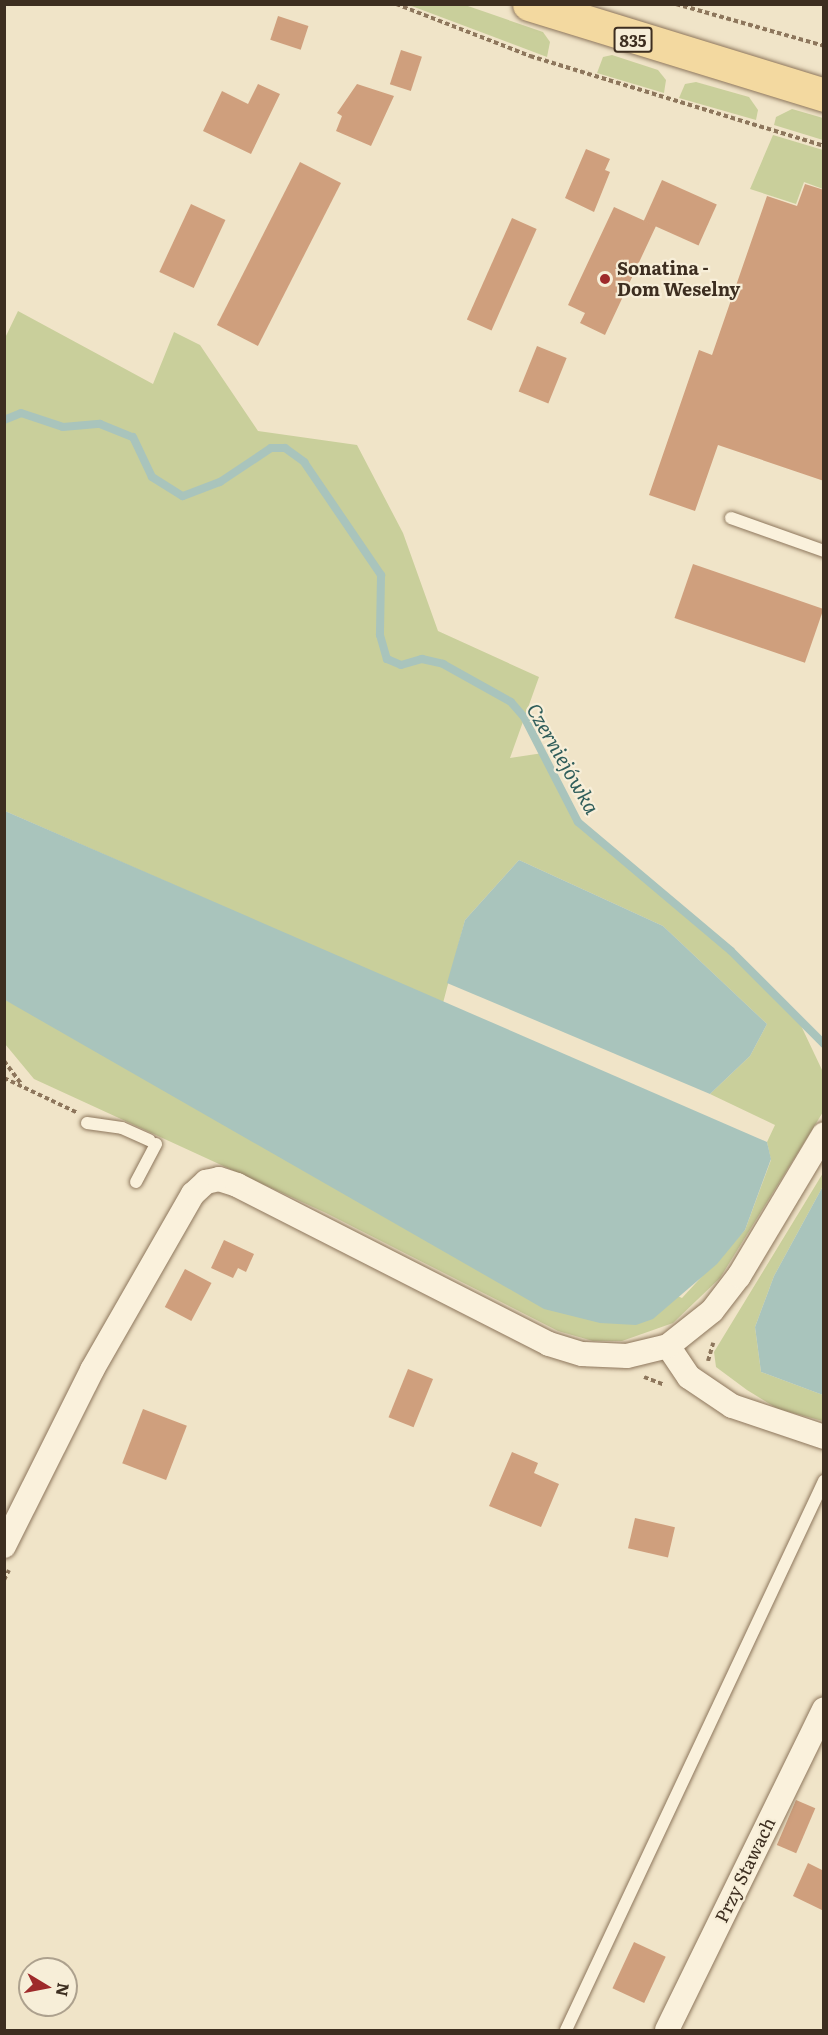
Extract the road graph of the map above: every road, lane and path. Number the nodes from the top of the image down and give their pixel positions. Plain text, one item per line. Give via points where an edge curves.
1 (396, 4) edge
2 (529, 4) edge
3 (676, 4) edge
4 (824, 46) edge
5 (824, 95) edge
6 (824, 146) edge
7 (731, 518) dead end
8 (824, 550) edge
9 (4, 1061) edge
10 (4, 1078) edge
11 (22, 1086) junction
12 (87, 1123) joint
13 (824, 1134) edge
14 (136, 1182) dead end
15 (668, 1346) junction
16 (634, 1376) dead end
17 (674, 1389) dead end
18 (824, 1437) edge
19 (824, 1481) edge
20 (9, 1553) edge
21 (4, 1580) edge
22 (824, 1709) edge
23 (566, 2031) edge
24 (667, 2031) edge

1 - 6 path via 530,56
2 - 5 main road, 835
3 - 4 path
7 - 8 lane
9 - 11 path
10 - 11 path
11 - 12 path via 61,1104
12 - 14 lane via 122,1128 153,1142
13 - 15 street via 727,1294 700,1323
15 - 18 street via 689,1377 732,1406
15 - 20 street via 612,1357 558,1347 237,1185 213,1180 193,1194 92,1370
16 - 17 path
19 - 23 lane
20 - 21 path
22 - 24 street, Przy Stawach

